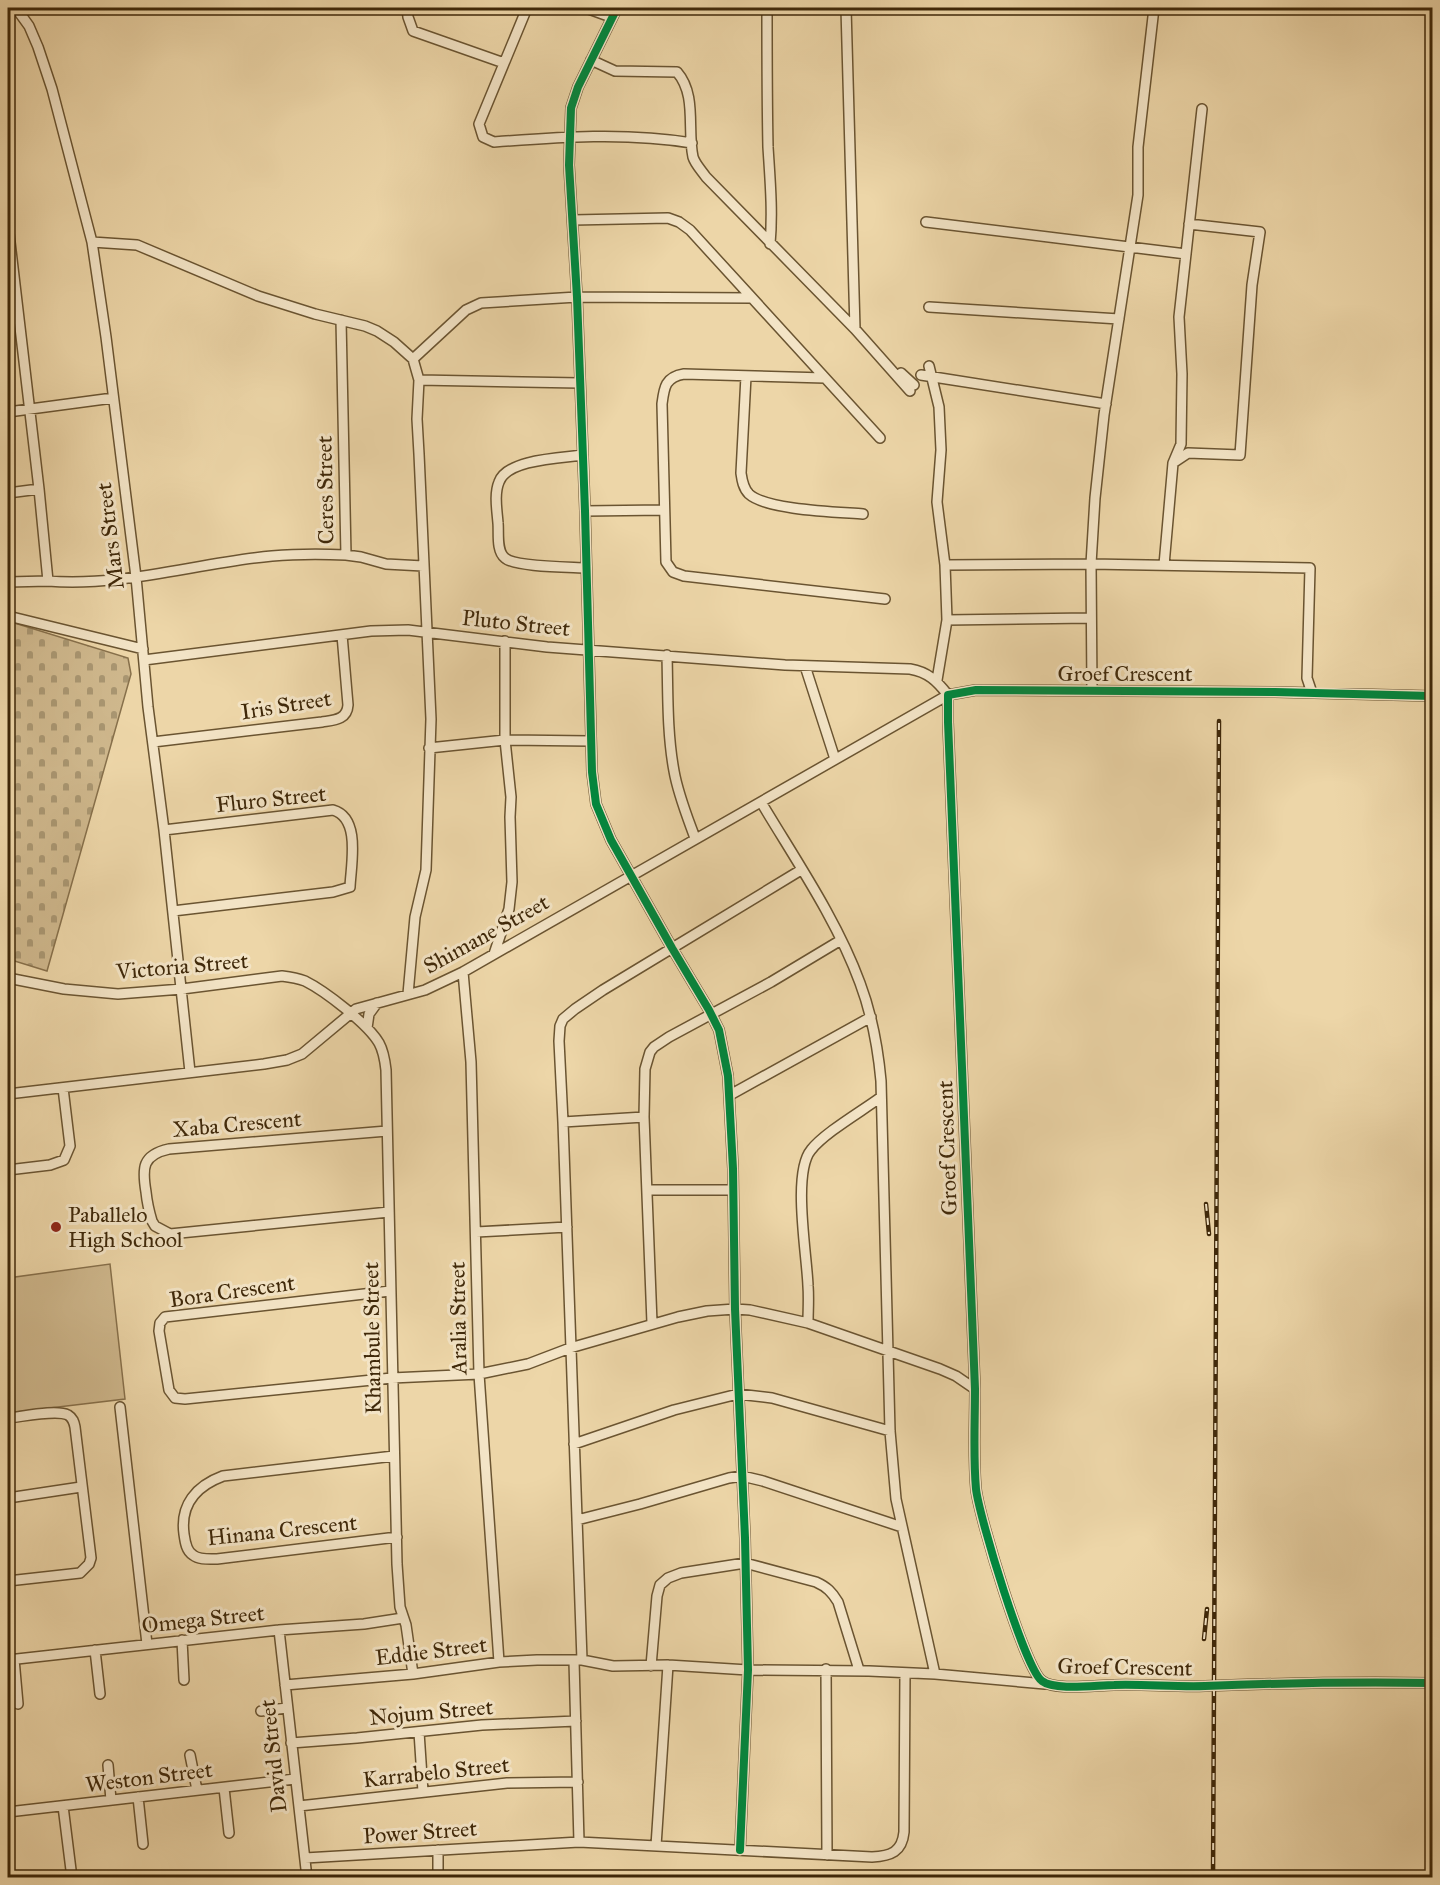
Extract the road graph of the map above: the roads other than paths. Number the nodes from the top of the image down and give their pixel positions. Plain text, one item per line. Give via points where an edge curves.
1 (16, 8) edge
2 (408, 8) edge
3 (527, 8) edge
4 (586, 8) edge
5 (617, 8) edge
6 (767, 8) edge
7 (846, 8) edge
8 (1154, 8) edge
9 (611, 17) junction
10 (591, 60) junction
11 (504, 63) junction
12 (1203, 109) dead end
13 (570, 136) junction
14 (692, 143) junction
15 (855, 174) dead end
16 (573, 220) junction
17 (926, 222) dead end
18 (1189, 224) junction
19 (8, 225) edge
20 (92, 242) junction
21 (770, 244) junction
22 (1129, 247) junction
23 (1186, 254) junction
24 (577, 297) junction
25 (752, 298) junction
26 (929, 307) dead end
27 (1119, 319) junction
28 (341, 320) junction
29 (855, 329) junction
30 (412, 359) junction
31 (929, 366) dead end
32 (921, 375) dead end
33 (746, 376) junction
34 (825, 378) junction
35 (419, 380) junction
36 (580, 383) junction
37 (113, 399) junction
38 (1106, 404) junction
39 (29, 410) junction
40 (8, 412) edge
41 (880, 438) dead end
42 (583, 455) junction
43 (1173, 463) junction
44 (39, 489) junction
45 (8, 493) edge
46 (664, 510) junction
47 (585, 511) junction
48 (863, 514) dead end
49 (345, 555) junction
50 (1091, 564) junction
51 (945, 565) junction
52 (1164, 565) junction
53 (423, 566) junction
54 (586, 567) junction
55 (136, 577) junction
56 (48, 581) junction
57 (8, 582) edge
58 (885, 599) dead end
59 (8, 616) edge
60 (1090, 618) junction
61 (947, 620) junction
62 (426, 633) junction
63 (342, 635) junction
64 (505, 641) junction
65 (143, 649) junction
66 (588, 650) junction
67 (667, 655) junction
68 (144, 660) junction
69 (805, 666) junction
70 (937, 680) junction
71 (1092, 692) junction
72 (1312, 693) junction
73 (948, 695) junction
74 (1432, 696) edge
75 (506, 740) junction
76 (590, 741) junction
77 (153, 742) junction
78 (429, 747) junction
79 (835, 759) junction
80 (761, 802) junction
81 (164, 830) junction
82 (695, 838) junction
83 (801, 870) junction
84 (631, 875) junction
85 (173, 911) junction
86 (841, 940) junction
87 (672, 948) junction
88 (494, 954) junction
89 (463, 972) junction
90 (8, 978) edge
91 (182, 989) junction
92 (408, 994) junction
93 (377, 1004) junction
94 (349, 1014) junction
95 (712, 1015) junction
96 (871, 1017) junction
97 (367, 1028) junction
98 (190, 1072) junction
99 (63, 1088) junction
100 (8, 1094) edge
101 (729, 1095) junction
102 (881, 1097) junction
103 (644, 1117) junction
104 (563, 1122) junction
105 (387, 1131) junction
106 (8, 1170) edge
107 (647, 1190) junction
108 (733, 1190) junction
109 (389, 1212) junction
110 (567, 1227) junction
111 (476, 1232) junction
112 (390, 1291) junction
113 (735, 1309) junction
114 (652, 1323) junction
115 (808, 1323) junction
116 (570, 1348) junction
117 (889, 1352) junction
118 (478, 1374) junction
119 (392, 1378) junction
120 (975, 1389) junction
121 (738, 1394) junction
122 (120, 1407) dead end
123 (8, 1418) edge
124 (890, 1431) junction
125 (574, 1444) junction
126 (394, 1456) junction
127 (742, 1476) junction
128 (81, 1487) junction
129 (8, 1498) edge
130 (577, 1520) junction
131 (902, 1527) junction
132 (397, 1537) junction
133 (745, 1563) junction
134 (8, 1581) edge
135 (403, 1617) junction
136 (279, 1630) junction
137 (183, 1640) junction
138 (147, 1644) junction
139 (95, 1650) junction
140 (11, 1659) edge
141 (578, 1660) junction
142 (499, 1662) junction
143 (651, 1665) junction
144 (668, 1665) junction
145 (826, 1669) junction
146 (748, 1670) junction
147 (859, 1670) junction
148 (905, 1673) junction
149 (413, 1674) junction
150 (935, 1674) junction
151 (184, 1680) dead end
152 (1432, 1683) edge
153 (1045, 1684) junction
154 (285, 1685) junction
155 (100, 1694) dead end
156 (18, 1704) dead end
157 (287, 1707) junction
158 (261, 1711) dead end
159 (576, 1721) junction
160 (419, 1732) junction
161 (291, 1743) junction
162 (190, 1755) dead end
163 (108, 1765) dead end
164 (295, 1779) junction
165 (578, 1782) junction
166 (224, 1788) junction
167 (197, 1790) junction
168 (423, 1792) junction
169 (138, 1797) junction
170 (111, 1800) junction
171 (63, 1806) junction
172 (299, 1806) junction
173 (8, 1812) edge
174 (229, 1833) dead end
175 (579, 1842) junction
176 (143, 1844) dead end
177 (656, 1846) junction
178 (438, 1850) junction
179 (740, 1850) junction
180 (826, 1855) junction
181 (305, 1858) junction
182 (72, 1878) edge
183 (307, 1878) edge
184 (438, 1878) edge

1 - 20 street, Mars Street via 34,36 52,89
2 - 11 street via 413,31
3 - 11 street
4 - 9 street
5 - 9 street
6 - 21 street
7 - 29 street
8 - 22 street via 1138,147 1138,195
9 - 10 street
10 - 13 street via 571,108
10 - 14 street via 615,70 677,72 688,96
11 - 13 street via 479,124 483,137 494,142
12 - 18 street
13 - 14 street via 661,138
13 - 16 street
14 - 21 street via 694,159 706,177
15 - 29 street via 851,328 912,388
16 - 24 street
16 - 25 street via 668,218 679,222
17 - 22 street
18 - 23 street
18 - 43 street via 1260,232 1239,455 1188,453
19 - 39 street
20 - 28 street via 137,245 258,296
20 - 37 street, Mars Street
21 - 29 street
22 - 23 street
22 - 27 street
23 - 43 street via 1179,317 1181,444
24 - 25 street
24 - 30 street via 481,303 458,317
24 - 36 street
25 - 34 street
26 - 27 street
27 - 38 street
28 - 30 street via 377,331
28 - 49 street, Ceres Street
30 - 35 street
31 - 51 street via 939,407 937,502
32 - 38 street
33 - 34 street
33 - 46 street via 684,374 666,382 662,404
33 - 48 street via 741,473 748,493 761,502 781,506
34 - 41 street
35 - 36 street
35 - 53 street
36 - 42 street
37 - 39 street
37 - 55 street, Mars Street
38 - 50 street
39 - 40 street
39 - 44 street
42 - 47 street
42 - 54 street via 512,468 501,477 496,493 499,547 505,558 528,564
43 - 52 street
44 - 45 street
44 - 56 street
46 - 47 street
46 - 58 street via 666,562 676,574
47 - 54 street
49 - 53 street via 386,564
49 - 55 street, Ceres Street via 271,556
50 - 51 street
50 - 52 street
50 - 60 street
51 - 61 street
52 - 72 street via 1310,568 1307,678
53 - 62 street
54 - 66 street
55 - 56 street, Ceres Street
55 - 65 street, Mars Street
56 - 57 street, Ceres Street
59 - 65 street
60 - 61 street
60 - 71 street
61 - 70 street
62 - 63 street, Pluto Street via 393,630
62 - 64 street, Pluto Street
62 - 78 street
63 - 68 street, Pluto Street
63 - 77 street, Iris Street via 348,711 341,718
64 - 66 street, Pluto Street
64 - 75 street
65 - 68 street, Mars Street
66 - 67 street, Pluto Street
66 - 76 street
67 - 69 street, Pluto Street
67 - 82 street via 674,773
68 - 77 street, Mars Street
69 - 70 street, Pluto Street via 920,670
69 - 79 street
70 - 73 street
71 - 72 street, Groef Crescent
71 - 73 street, Groef Crescent via 976,690
72 - 74 street, Groef Crescent
73 - 79 street, Shimane Street
73 - 120 street, Groef Crescent
75 - 76 street
75 - 78 street
75 - 88 street via 512,882 509,909
76 - 84 street via 596,804
77 - 81 street, Mars Street
78 - 92 street via 426,870 415,917
79 - 80 street, Shimane Street
80 - 82 street, Shimane Street
80 - 83 street
81 - 85 street, Mars Street
81 - 85 street, Fluro Street via 333,810 348,820 352,836 350,887
82 - 84 street, Shimane Street
83 - 86 street
83 - 87 street
84 - 87 street
84 - 88 street, Shimane Street
85 - 91 street, Mars Street
86 - 95 street
86 - 96 street
87 - 95 street
87 - 104 street via 563,1019 559,1041
88 - 89 street, Shimane Street
89 - 92 street, Shimane Street
89 - 111 street, Aralia Street via 471,1062
90 - 91 street, Victoria Street via 118,994
91 - 94 street, Victoria Street via 295,977
91 - 98 street, Mars Street
92 - 93 street, Shimane Street
93 - 94 street, Shimane Street
93 - 97 street via 369,1014
94 - 97 street, Khambule Street
94 - 98 street, Shimane Street via 311,1048 287,1060
95 - 101 street via 722,1044
95 - 103 street via 669,1037 650,1052 645,1069
96 - 101 street
96 - 102 street
97 - 105 street, Khambule Street via 385,1060
98 - 99 street, Shimane Street
99 - 100 street, Shimane Street
99 - 106 street via 70,1146 64,1160
101 - 108 street
102 - 115 street via 822,1139 806,1156 802,1218
102 - 117 street
103 - 104 street
103 - 107 street
104 - 110 street
105 - 109 street, Khambule Street
105 - 109 street, Xaba Crescent via 169,1149 149,1158 143,1175 152,1221 170,1234
107 - 108 street
107 - 114 street
108 - 113 street
109 - 112 street, Khambule Street
110 - 111 street
110 - 116 street
111 - 118 street, Aralia Street
112 - 119 street, Khambule Street
112 - 119 street, Bora Crescent via 170,1315 159,1327 168,1390 178,1399
113 - 114 street
113 - 115 street
113 - 121 street
114 - 116 street
115 - 117 street
116 - 118 street via 528,1364
116 - 125 street
117 - 120 street via 940,1369
117 - 124 street
118 - 119 street
118 - 142 street, Aralia Street
119 - 126 street, Khambule Street
120 - 153 street, Groef Crescent via 976,1490 982,1516 1020,1638 1034,1673
121 - 124 street via 772,1398
121 - 125 street via 674,1410
121 - 127 street
122 - 138 street
123 - 128 street via 54,1413 69,1416 75,1427
124 - 131 street
125 - 130 street
126 - 132 street, Khambule Street
126 - 132 street, Hinana Crescent via 223,1476 206,1484 190,1500 183,1527 190,1553 204,1559
127 - 130 street
127 - 131 street
127 - 133 street
128 - 129 street
128 - 134 street via 91,1558 85,1570
130 - 141 street
131 - 150 street
132 - 135 street, Khambule Street
133 - 143 street via 681,1573 660,1585
133 - 146 street
133 - 147 street via 816,1582 833,1593
135 - 136 street, Omega Street
135 - 149 street, Khambule Street
136 - 137 street, Omega Street
136 - 154 street, David Street
137 - 138 street, Omega Street
137 - 151 street
138 - 139 street, Omega Street
139 - 140 street, Omega Street
139 - 155 street
140 - 156 street
141 - 142 street, Eddie Street
141 - 143 street, Eddie Street via 613,1666
141 - 159 street
142 - 149 street, Eddie Street
143 - 144 street, Eddie Street
144 - 146 street, Eddie Street
144 - 177 street
145 - 146 street, Eddie Street
145 - 147 street, Eddie Street
145 - 180 street
146 - 179 street
147 - 148 street, Eddie Street
148 - 150 street, Eddie Street
148 - 180 street, Power Street via 903,1841 884,1857
149 - 154 street, Eddie Street
150 - 153 street, Eddie Street
152 - 153 street, Groef Crescent
154 - 157 street, David Street
157 - 158 street
157 - 161 street, David Street
159 - 160 street, Nojum Street
159 - 165 street
160 - 161 street, Nojum Street
160 - 168 street
161 - 164 street, David Street
162 - 167 street
163 - 170 street
164 - 166 street, Weston Street
164 - 172 street, David Street
165 - 168 street, Karrabelo Street via 507,1783
165 - 175 street
166 - 167 street, Weston Street
166 - 174 street
167 - 169 street, Weston Street
168 - 172 street, Karrabelo Street
169 - 170 street, Weston Street
169 - 176 street
170 - 171 street, Weston Street
171 - 173 street, Weston Street
171 - 182 street
172 - 181 street, David Street
175 - 177 street, Power Street
175 - 178 street, Power Street
177 - 179 street, Power Street
178 - 181 street, Power Street
178 - 184 street
179 - 180 street, Power Street
181 - 183 street, David Street

